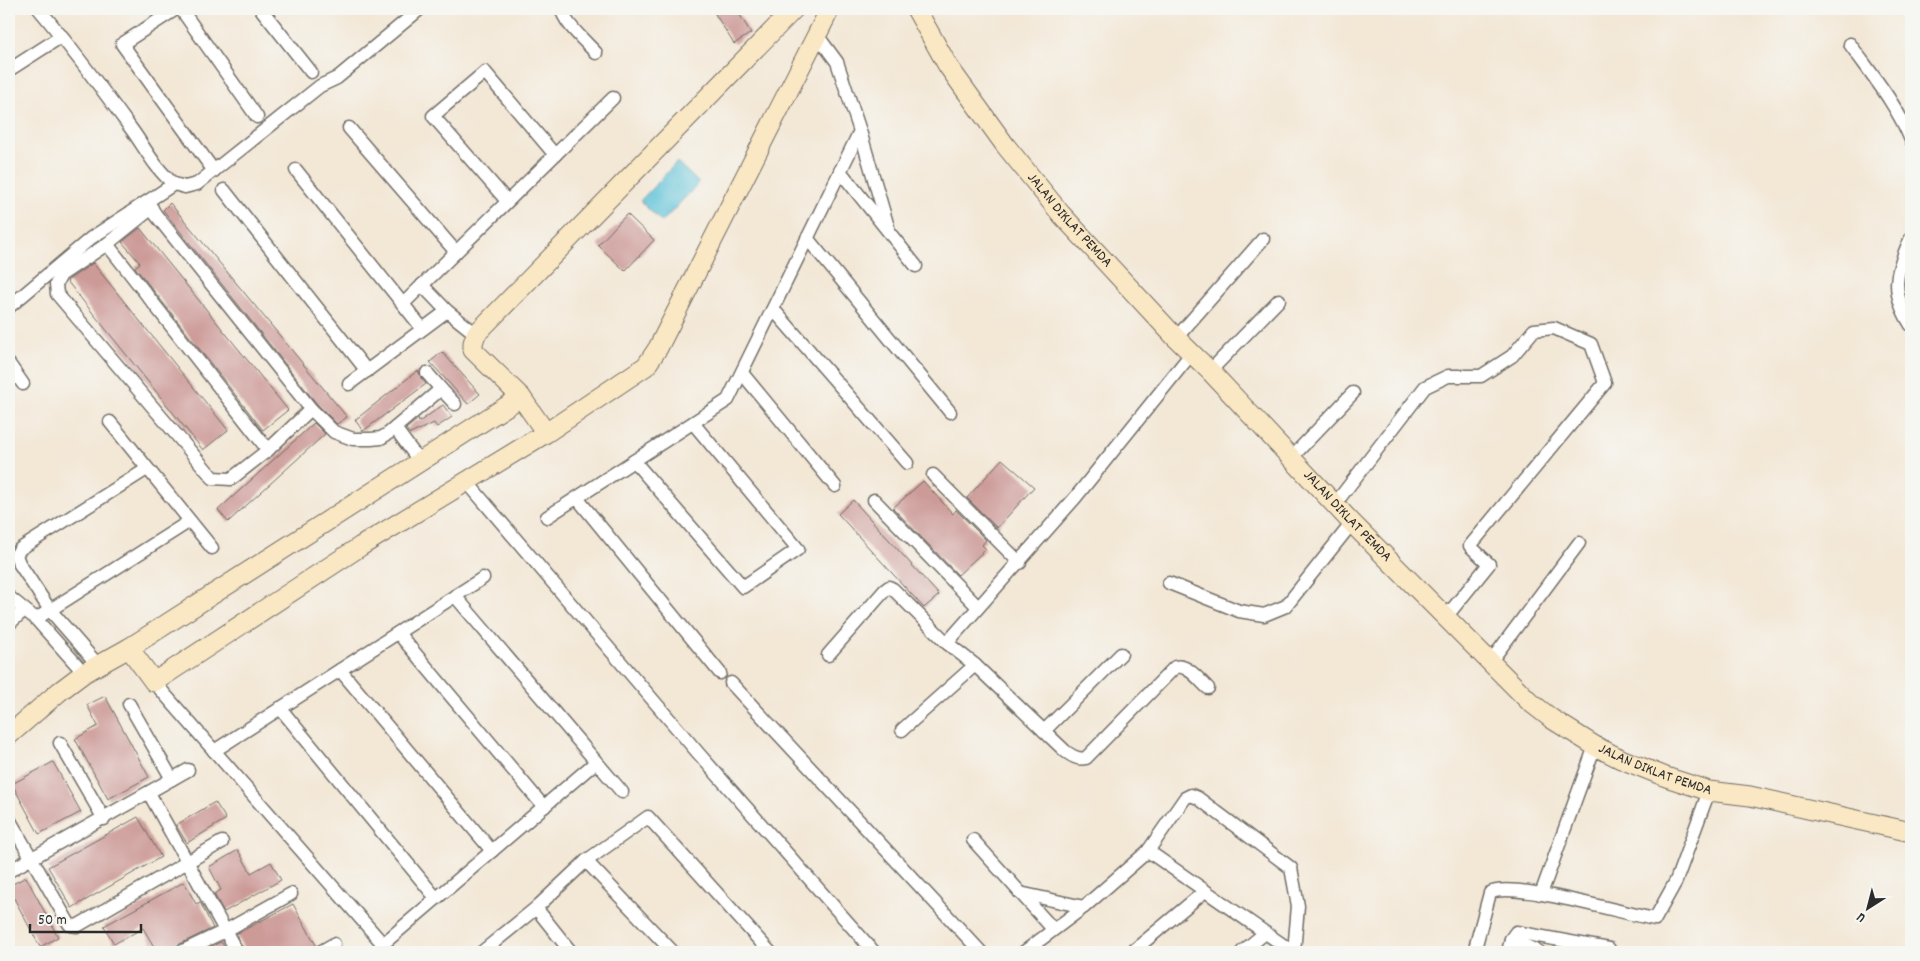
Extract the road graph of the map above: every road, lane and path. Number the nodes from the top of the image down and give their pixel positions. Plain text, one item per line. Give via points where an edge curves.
1 (39, 9) edge
2 (176, 9) edge
3 (181, 9) edge
4 (262, 9) edge
5 (420, 9) edge
6 (562, 9) edge
7 (794, 9) edge
8 (830, 9) edge
9 (916, 9) edge
10 (817, 35) junction
11 (62, 36) junction
12 (1850, 44) dead end
13 (596, 53) dead end
14 (9, 70) edge
15 (311, 72) dead end
16 (613, 98) dead end
17 (258, 117) dead end
18 (349, 128) dead end
19 (860, 131) junction
20 (1911, 140) edge
21 (555, 155) junction
22 (296, 170) dead end
23 (214, 171) junction
24 (840, 171) junction
25 (174, 184) junction
26 (224, 190) dead end
27 (507, 202) junction
28 (150, 205) junction
29 (890, 234) junction
30 (807, 238) junction
31 (1911, 238) edge
32 (1263, 239) dead end
33 (107, 244) junction
34 (456, 252) junction
35 (916, 266) dead end
36 (422, 285) junction
37 (1279, 300) dead end
38 (403, 304) junction
39 (9, 307) edge
40 (773, 309) junction
41 (447, 311) junction
42 (1911, 325) edge
43 (422, 328) junction
44 (476, 334) junction
45 (1176, 338) junction
46 (1191, 354) junction
47 (9, 364) edge
48 (367, 371) junction
49 (1210, 371) junction
50 (427, 373) dead end
51 (742, 373) junction
52 (23, 384) dead end
53 (349, 384) dead end
54 (441, 389) junction
55 (1353, 393) dead end
56 (523, 400) junction
57 (455, 404) dead end
58 (310, 409) junction
59 (950, 412) dead end
60 (110, 422) dead end
61 (692, 424) junction
62 (396, 428) junction
63 (544, 429) junction
64 (268, 450) junction
65 (1291, 458) junction
66 (634, 461) junction
67 (420, 462) junction
68 (907, 463) dead end
69 (147, 469) junction
70 (933, 475) dead end
71 (467, 482) junction
72 (835, 486) dead end
73 (577, 498) junction
74 (874, 500) dead end
75 (1334, 504) junction
76 (548, 517) dead end
77 (190, 521) junction
78 (1352, 523) junction
79 (1579, 543) dead end
80 (212, 548) dead end
81 (1020, 563) junction
82 (483, 578) dead end
83 (1169, 583) dead end
84 (455, 596) junction
85 (9, 597) edge
86 (978, 606) junction
87 (24, 610) junction
88 (50, 610) junction
89 (1446, 617) junction
90 (36, 619) junction
91 (9, 624) edge
92 (398, 632) junction
93 (948, 643) junction
94 (131, 652) junction
95 (1121, 654) dead end
96 (828, 655) dead end
97 (1491, 661) junction
98 (975, 665) junction
99 (91, 669) junction
100 (340, 670) junction
101 (720, 673) dead end
102 (152, 679) junction
103 (731, 683) dead end
104 (1208, 688) dead end
105 (129, 704) dead end
106 (280, 708) junction
107 (902, 730) dead end
108 (1044, 731) junction
109 (9, 735) edge
110 (60, 743) dead end
111 (1594, 746) junction
112 (214, 750) junction
113 (596, 762) junction
114 (188, 770) dead end
115 (172, 779) junction
116 (1709, 791) junction
117 (622, 792) dead end
118 (148, 793) junction
119 (544, 807) junction
120 (9, 818) edge
121 (104, 819) junction
122 (1911, 832) edge
123 (973, 840) dead end
124 (222, 842) dead end
125 (492, 851) junction
126 (1148, 851) junction
127 (32, 858) junction
128 (586, 861) junction
129 (188, 863) junction
130 (9, 871) edge
131 (1205, 891) junction
132 (1020, 893) junction
133 (290, 894) dead end
134 (1541, 894) junction
135 (436, 898) junction
136 (1084, 907) junction
137 (536, 908) junction
138 (1053, 929) junction
139 (225, 930) junction
140 (1265, 933) junction
141 (1511, 939) junction
142 (334, 944) dead end
143 (181, 952) edge
144 (237, 952) edge
145 (320, 952) edge
146 (482, 952) edge
147 (571, 952) edge
148 (673, 952) edge
149 (770, 952) edge
150 (874, 952) edge
151 (981, 952) edge
152 (1024, 952) edge
153 (1132, 952) edge
154 (1242, 952) edge
155 (1293, 952) edge
156 (1474, 952) edge
157 (1508, 952) edge
158 (1539, 952) edge
159 (1608, 952) edge

1 - 11 street
2 - 23 street via 122,44
3 - 17 street
4 - 15 street
5 - 23 street via 337,78 320,86
6 - 13 street via 568,22
7 - 44 street
8 - 10 street
9 - 45 street, JALAN DIKLAT PEMDA via 948,66 1005,146 1061,214
10 - 19 street via 837,62
10 - 63 street via 646,366
11 - 14 street
11 - 25 street via 163,176
12 - 20 street via 1888,97
16 - 21 street
18 - 34 street
19 - 24 street
19 - 29 street
21 - 27 street
21 - 27 street via 486,72 433,116
22 - 38 street
23 - 25 street via 197,184 185,188
24 - 29 street
24 - 30 street
25 - 28 street
26 - 48 street
27 - 34 street
28 - 33 street
28 - 39 street via 91,238
28 - 58 street
29 - 35 street
30 - 40 street
30 - 59 street
31 - 42 street via 1896,286 1899,302
32 - 45 street
33 - 64 street
33 - 64 street via 61,275 56,284 57,294 212,478 231,479
34 - 36 street
36 - 38 street
36 - 41 street
37 - 49 street
38 - 43 street
40 - 51 street
40 - 68 street
41 - 43 street
41 - 44 street
43 - 48 street
44 - 56 street via 474,350
45 - 46 street, JALAN DIKLAT PEMDA
46 - 49 street, JALAN DIKLAT PEMDA
46 - 81 street
47 - 52 street
48 - 53 street
49 - 65 street, JALAN DIKLAT PEMDA
50 - 54 street
51 - 61 street via 728,400
51 - 72 street
54 - 57 street
54 - 62 street
55 - 65 street
56 - 63 street
56 - 67 street
58 - 62 street via 334,432 353,439 381,438
58 - 64 street
60 - 69 street
61 - 66 street
61 - 66 street via 798,549 743,587
62 - 67 street
63 - 71 street
65 - 75 street, JALAN DIKLAT PEMDA
66 - 73 street
67 - 94 street
69 - 77 street
69 - 88 street via 18,552 16,559
70 - 81 street
71 - 102 street
71 - 150 street via 699,754
73 - 76 street
73 - 101 street
74 - 86 street
75 - 78 street, JALAN DIKLAT PEMDA
75 - 89 street via 1425,387 1448,376 1481,376 1512,356 1534,330 1554,328 1592,344 1605,383 1470,546 1489,564
77 - 80 street
77 - 88 street
78 - 83 street via 1286,606 1264,615 1239,611
78 - 89 street, JALAN DIKLAT PEMDA
79 - 97 street
81 - 86 street
82 - 84 street
84 - 92 street
84 - 113 street
85 - 87 street
86 - 93 street
87 - 90 street
87 - 91 street
88 - 90 street
88 - 99 street
89 - 97 street, JALAN DIKLAT PEMDA
90 - 99 street
92 - 100 street
92 - 119 street
93 - 96 street via 889,587
93 - 98 street
94 - 99 street
94 - 102 street
95 - 108 street
97 - 111 street, JALAN DIKLAT PEMDA via 1530,702
98 - 107 street
98 - 108 street
99 - 109 street via 60,690
100 - 106 street
100 - 125 street
102 - 112 street
103 - 151 street
104 - 108 street via 1185,667 1175,667 1086,758 1072,756
105 - 115 street
106 - 112 street
106 - 135 street
110 - 121 street
111 - 116 street, JALAN DIKLAT PEMDA via 1666,777
111 - 134 street
112 - 135 street via 383,944
113 - 117 street
113 - 119 street
114 - 115 street
115 - 118 street
116 - 122 street, JALAN DIKLAT PEMDA via 1750,796
116 - 134 street via 1676,881 1655,919
118 - 121 street
118 - 129 street
119 - 125 street
120 - 127 street
121 - 127 street
123 - 132 street
124 - 129 street
125 - 135 street
126 - 131 street
126 - 136 street
126 - 155 street via 1185,798 1190,795 1198,798 1291,868 1298,906
127 - 129 street via 73,926
127 - 130 street
128 - 137 street
128 - 148 street
128 - 149 street via 648,817
129 - 139 street
131 - 140 street
131 - 153 street
132 - 136 street
132 - 138 street
133 - 139 street
134 - 156 street via 1498,889 1490,893
136 - 138 street
137 - 146 street
137 - 147 street
138 - 152 street
139 - 143 street
139 - 144 street
140 - 154 street
140 - 155 street
141 - 157 street
141 - 158 street
141 - 159 street via 1516,932 1609,949
142 - 145 street

